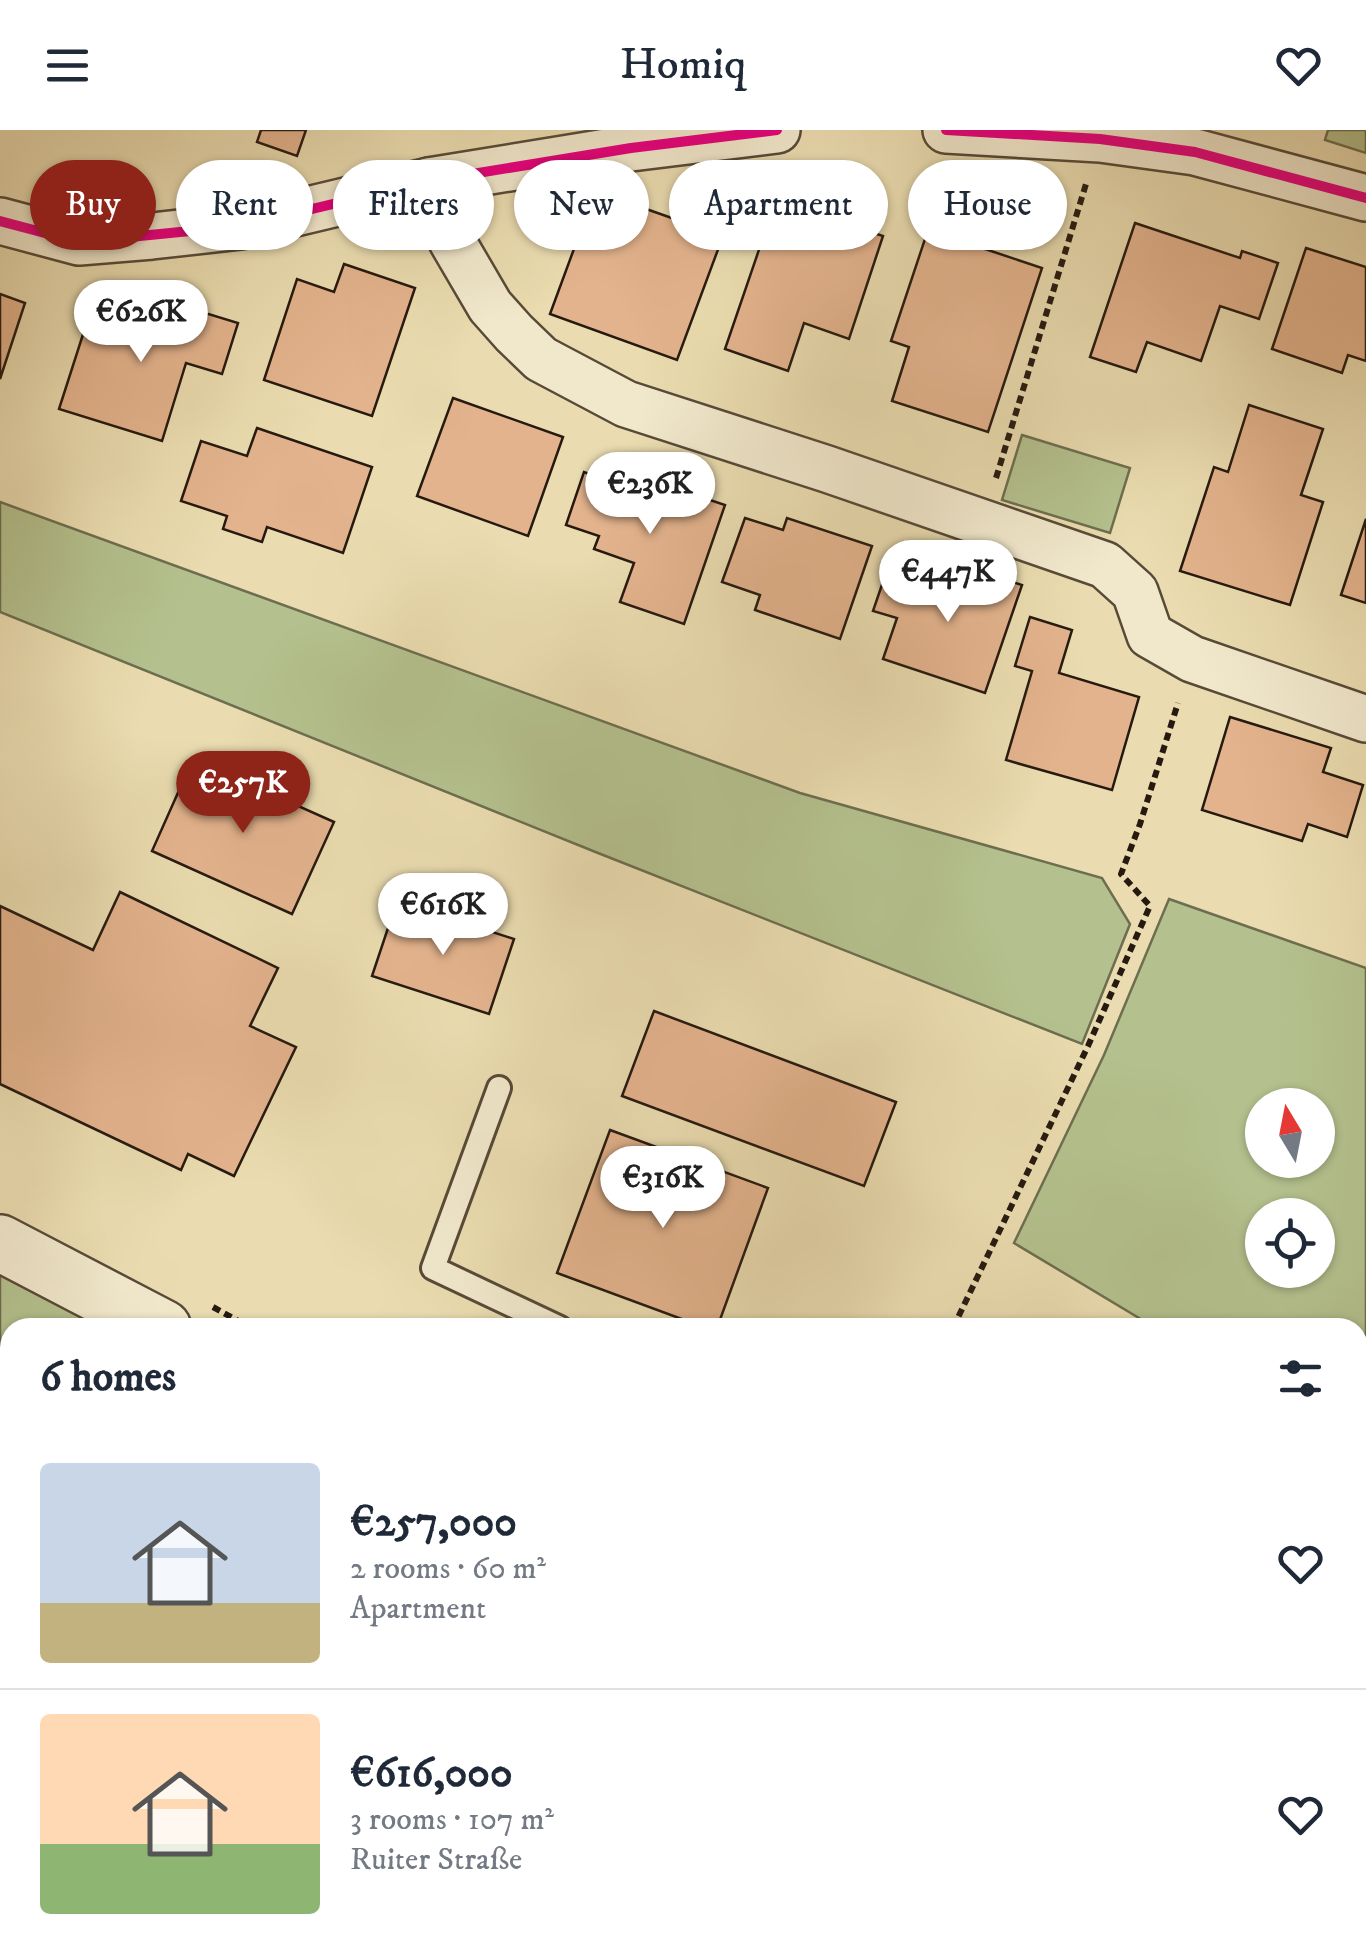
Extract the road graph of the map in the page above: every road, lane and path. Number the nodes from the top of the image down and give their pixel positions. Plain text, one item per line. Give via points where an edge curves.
1 (777, 130) edge
2 (946, 130) edge
3 (1100, 138) junction
4 (494, 170) edge
5 (1366, 198) edge
6 (333, 204) edge
7 (0, 221) edge
8 (458, 250) edge
9 (982, 524) junction
10 (1192, 659) junction
11 (1366, 719) edge
12 (499, 1088) dead end
13 (0, 1243) edge
14 (144, 1318) edge
15 (539, 1318) edge
16 (958, 1318) edge

1 - 4 street
2 - 3 street
3 - 5 street via 1196,152
3 - 9 path
6 - 7 street via 241,226 79,242
8 - 9 street via 490,306 541,359 626,404
9 - 10 street via 1105,566 1134,592 1150,635
10 - 11 street
10 - 16 path via 1122,874 1150,906
12 - 15 lane via 434,1268
13 - 14 street

